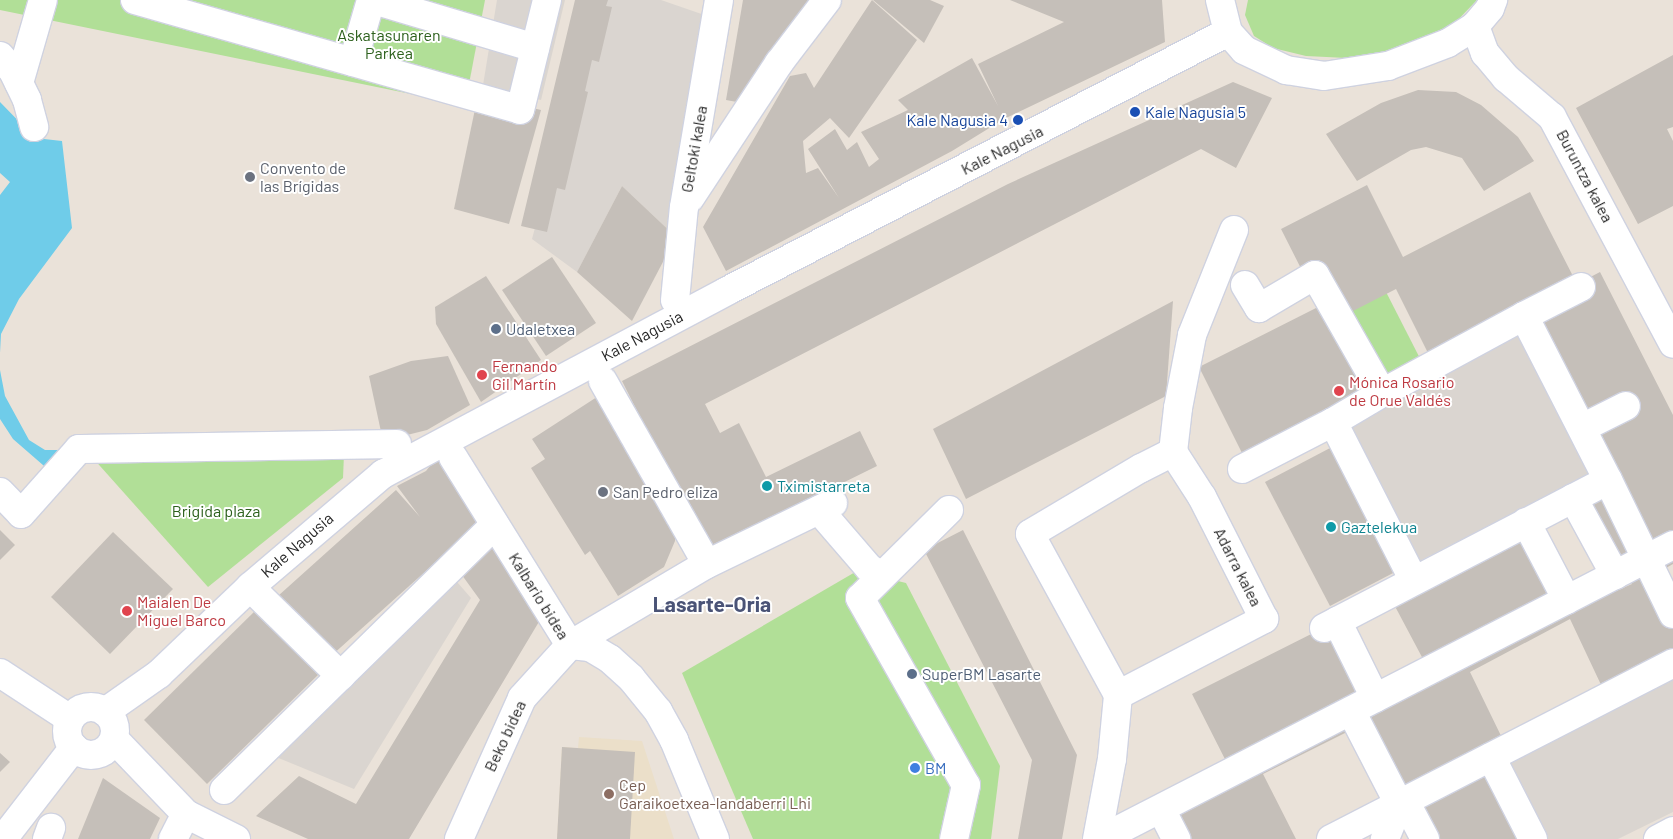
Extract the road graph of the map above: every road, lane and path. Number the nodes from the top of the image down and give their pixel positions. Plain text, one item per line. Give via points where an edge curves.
1 (43, 0) edge
2 (135, 0) edge
3 (373, 0) edge
4 (547, 0) edge
5 (719, 0) edge
6 (827, 0) edge
7 (1220, 0) edge
8 (1492, 0) edge
9 (1474, 26) junction
10 (1228, 32) junction
11 (535, 48) junction
12 (0, 56) edge
13 (353, 62) junction
14 (19, 84) junction
15 (34, 127) dead end
16 (684, 207) junction
17 (1234, 230) dead end
18 (1245, 285) dead end
19 (1581, 287) dead end
20 (675, 300) dead end
21 (1664, 303) edge
22 (1524, 316) junction
23 (1673, 344) edge
24 (603, 381) dead end
25 (1382, 393) junction
26 (1626, 406) dead end
27 (1333, 422) junction
28 (1582, 428) junction
29 (396, 444) dead end
30 (1174, 452) junction
31 (453, 457) dead end
32 (1242, 469) dead end
33 (1608, 480) junction
34 (0, 492) edge
35 (1573, 498) junction
36 (949, 510) dead end
37 (1526, 522) junction
38 (495, 525) junction
39 (1673, 545) edge
40 (1646, 559) junction
41 (707, 564) junction
42 (1615, 575) junction
43 (882, 576) junction
44 (1414, 581) junction
45 (250, 587) junction
46 (1567, 600) junction
47 (1673, 614) edge
48 (570, 645) junction
49 (1670, 672) edge
50 (0, 673) edge
51 (341, 676) junction
52 (1118, 695) junction
53 (1375, 698) junction
54 (1351, 710) junction
55 (105, 712) junction
56 (70, 719) junction
57 (114, 739) junction
58 (74, 747) junction
59 (1491, 757) junction
60 (224, 790) dead end
61 (1402, 802) junction
62 (1160, 809) junction
63 (186, 814) junction
64 (1673, 831) edge
65 (3, 839) edge
66 (173, 839) edge
67 (236, 839) edge
68 (459, 839) edge
69 (715, 839) edge
70 (954, 839) edge
71 (1097, 839) edge
72 (1101, 839) edge
73 (1176, 839) edge
74 (1331, 839) edge
75 (1385, 839) edge
76 (1426, 839) edge
77 (1534, 839) edge
78 (1658, 839) edge

1 - 14 street
2 - 13 street
3 - 11 street
3 - 13 street
4 - 11 street
5 - 16 street, Geltoki kalea
6 - 16 street via 750,105
7 - 10 street
8 - 9 street via 1490,8
9 - 10 street via 1448,43 1388,66 1324,76 1286,70 1260,61 1244,50
9 - 21 street, Buruntza kalea via 1485,53 1506,78 1552,117
10 - 45 street, Kale Nagusia via 383,474
11 - 13 street via 520,110
12 - 14 street
14 - 15 street
16 - 20 street, Geltoki kalea
17 - 30 street via 1192,336 1178,408
18 - 25 street via 1259,308 1314,276
19 - 22 street
21 - 23 street, Buruntza kalea
22 - 25 street
22 - 28 street
24 - 41 street
25 - 27 street
26 - 28 street
27 - 32 street
27 - 44 street
28 - 33 street
29 - 34 street via 79,449 21,514
30 - 52 street via 1030,534
30 - 52 street, Adarra kalea via 1202,497 1264,619
31 - 38 street, Kalbario bidea
33 - 35 street
33 - 40 street
35 - 37 street
35 - 42 street
36 - 43 street
37 - 44 street
37 - 46 street
38 - 48 street, Kalbario bidea
38 - 51 street
39 - 40 street
40 - 42 street
40 - 47 street
41 - 43 street, Beko bidea via 826,507 869,568
41 - 48 street, Beko bidea
42 - 46 street
43 - 70 street via 860,598 966,785
44 - 53 street via 1330,624
45 - 51 street
45 - 55 street, Kale Nagusia via 159,674
46 - 53 street
48 - 68 street, Beko bidea via 522,698
48 - 69 street, Kalbario bidea via 590,647 610,659 631,678 658,711 674,740
49 - 59 street
50 - 56 street
51 - 60 street
52 - 71 street via 1112,759
53 - 54 street
54 - 61 street
54 - 62 street
55 - 56 street via 90,707
55 - 57 street via 114,723
56 - 58 street via 68,736
57 - 58 street via 110,746 96,754
57 - 63 street
58 - 65 street
59 - 61 street
59 - 77 street
61 - 74 street
61 - 75 street
61 - 76 street
62 - 72 street
62 - 73 street
63 - 66 street
63 - 67 street
64 - 78 street

